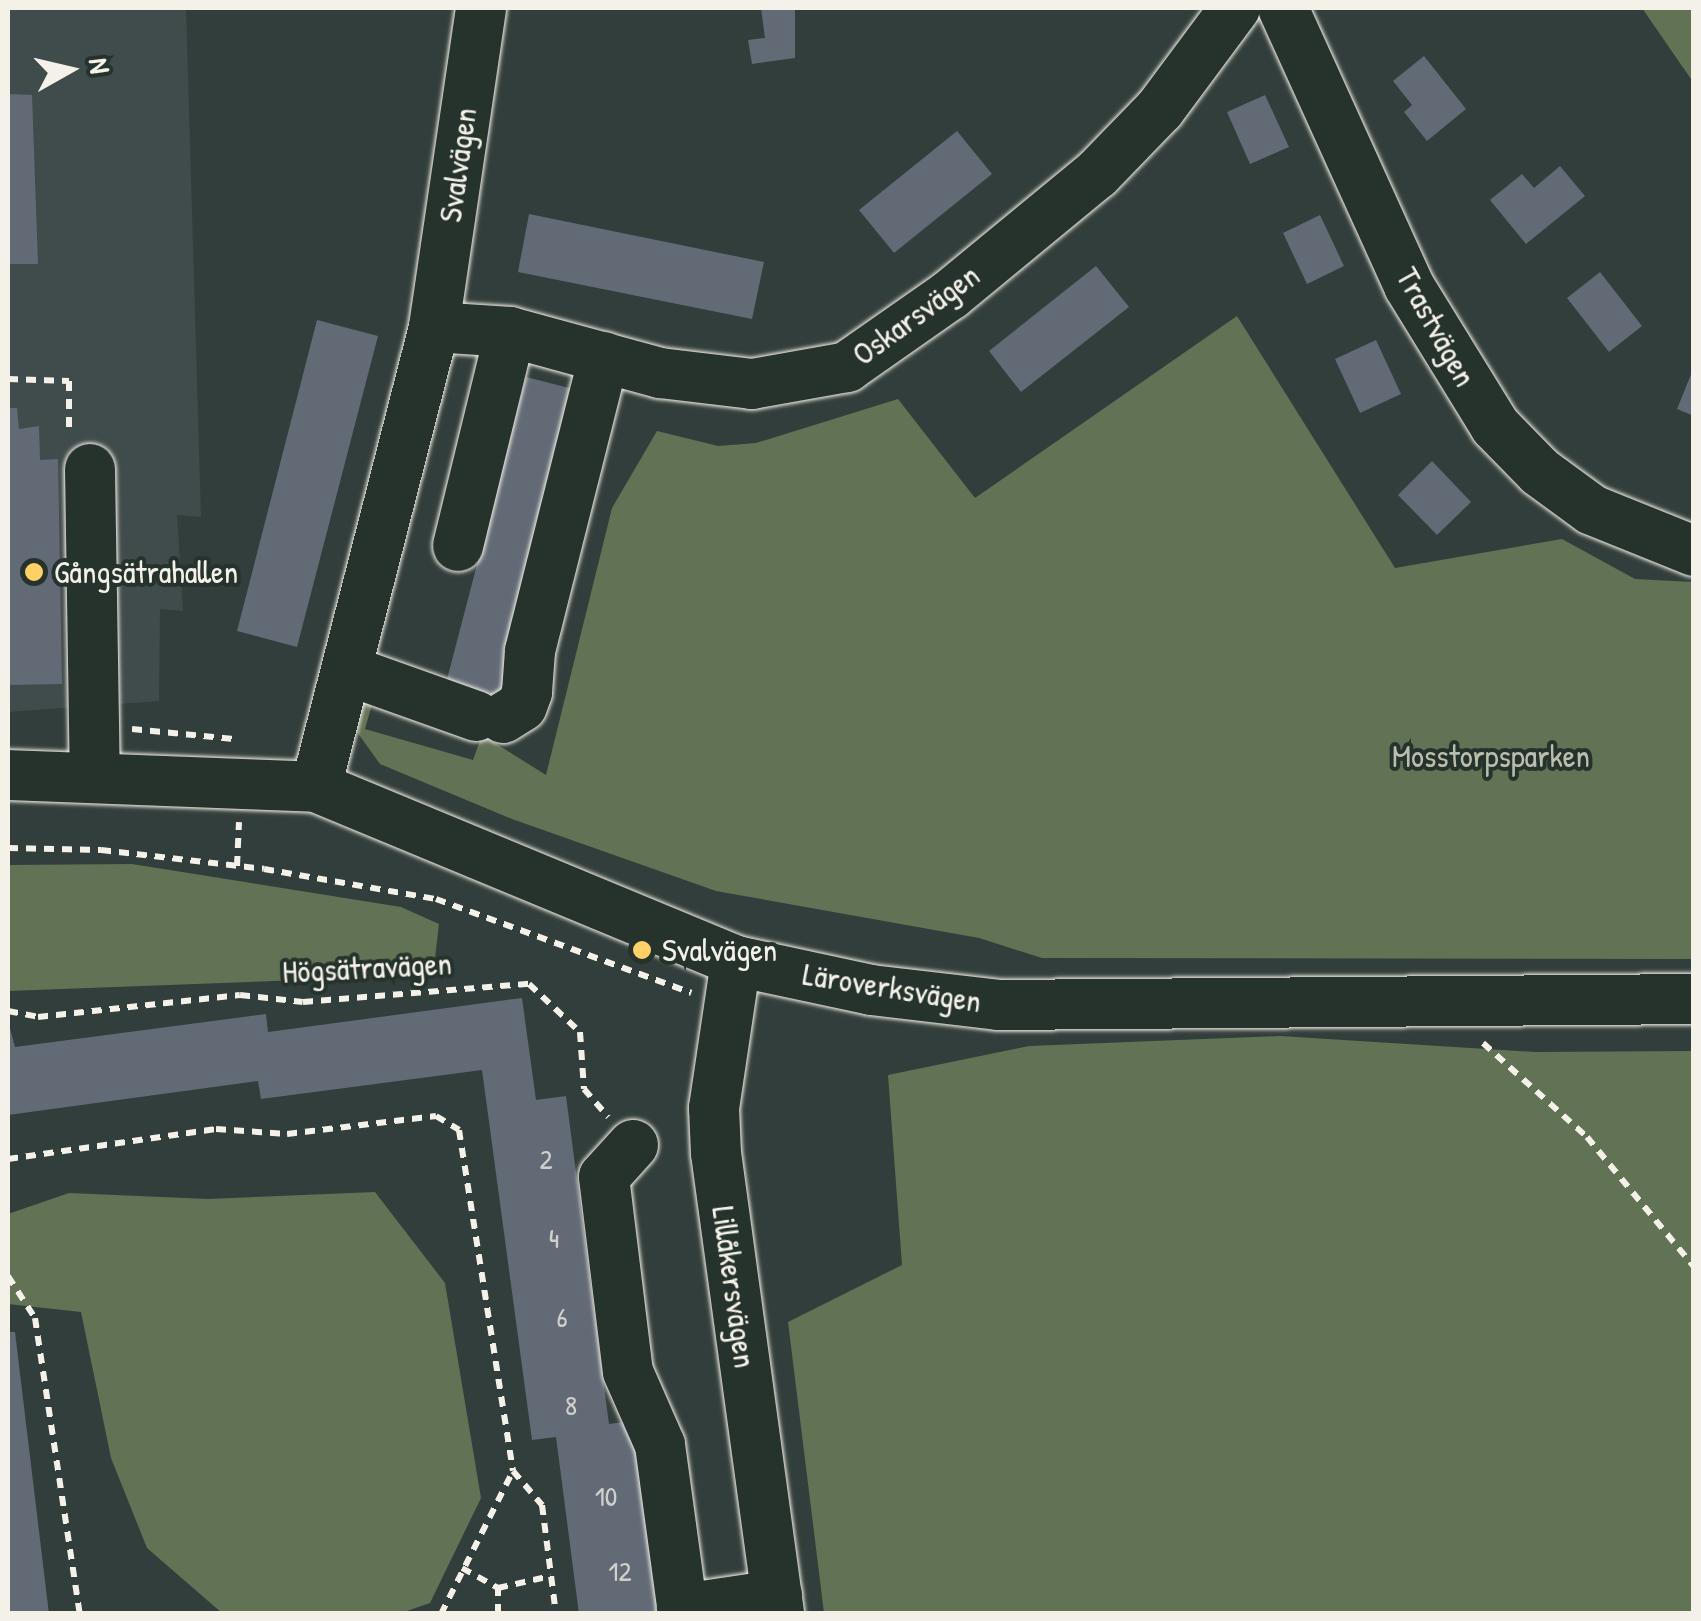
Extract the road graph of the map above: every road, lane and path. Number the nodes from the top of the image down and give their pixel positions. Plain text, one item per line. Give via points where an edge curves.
1 (480, 8) edge
2 (1235, 8) edge
3 (1282, 8) edge
4 (434, 328) junction
5 (510, 332) junction
6 (604, 357) junction
7 (8, 378) edge
8 (90, 469) joint
9 (458, 546) dead end
10 (1690, 560) edge
11 (347, 670) junction
12 (8, 775) edge
13 (95, 775) junction
14 (316, 786) junction
15 (8, 848) edge
16 (732, 984) junction
17 (1442, 997) junction
18 (1694, 999) edge
19 (8, 1011) edge
20 (633, 1145) joint
21 (8, 1158) edge
22 (1694, 1267) edge
23 (8, 1276) edge
24 (513, 1471) junction
25 (462, 1568) junction
26 (551, 1576) junction
27 (498, 1588) junction
28 (778, 1604) edge
29 (683, 1611) edge
30 (80, 1614) edge
31 (441, 1614) edge
32 (498, 1614) edge
33 (556, 1614) edge

1 - 4 street, Svalvägen
2 - 6 street, Oskarsvägen via 1160,108 1097,174 950,295 847,367 752,384 660,373
3 - 10 street, Trastvägen via 1409,286 1495,426 1540,472 1592,510
4 - 5 street, Oskarsvägen
4 - 11 street, Svalvägen
5 - 6 street, Oskarsvägen
5 - 9 street
6 - 11 street via 530,650 522,706 489,717
7 - 8 path via 69,381 68,454
8 - 13 street
11 - 14 street, Svalvägen
12 - 13 street, Läroverksvägen
13 - 14 street, Läroverksvägen
14 - 16 street, Läroverksvägen
15 - 16 path via 101,850 238,866 436,899
16 - 17 street, Läroverksvägen via 998,1005
16 - 28 street, Lillåkersvägen via 714,1108 716,1153
17 - 18 street, Läroverksvägen
17 - 22 path via 1470,1031 1588,1137
19 - 20 path, Högsätravägen via 38,1017 240,995 303,1002 530,984 580,1032 584,1090
20 - 29 street via 604,1176 628,1372 660,1445
21 - 24 path via 216,1129 287,1134 436,1116 447,1122 459,1130
23 - 30 path via 35,1318
24 - 25 path
24 - 26 path via 542,1505
25 - 27 path
25 - 31 path
26 - 27 path
26 - 33 path
27 - 32 path
28 - 29 street

